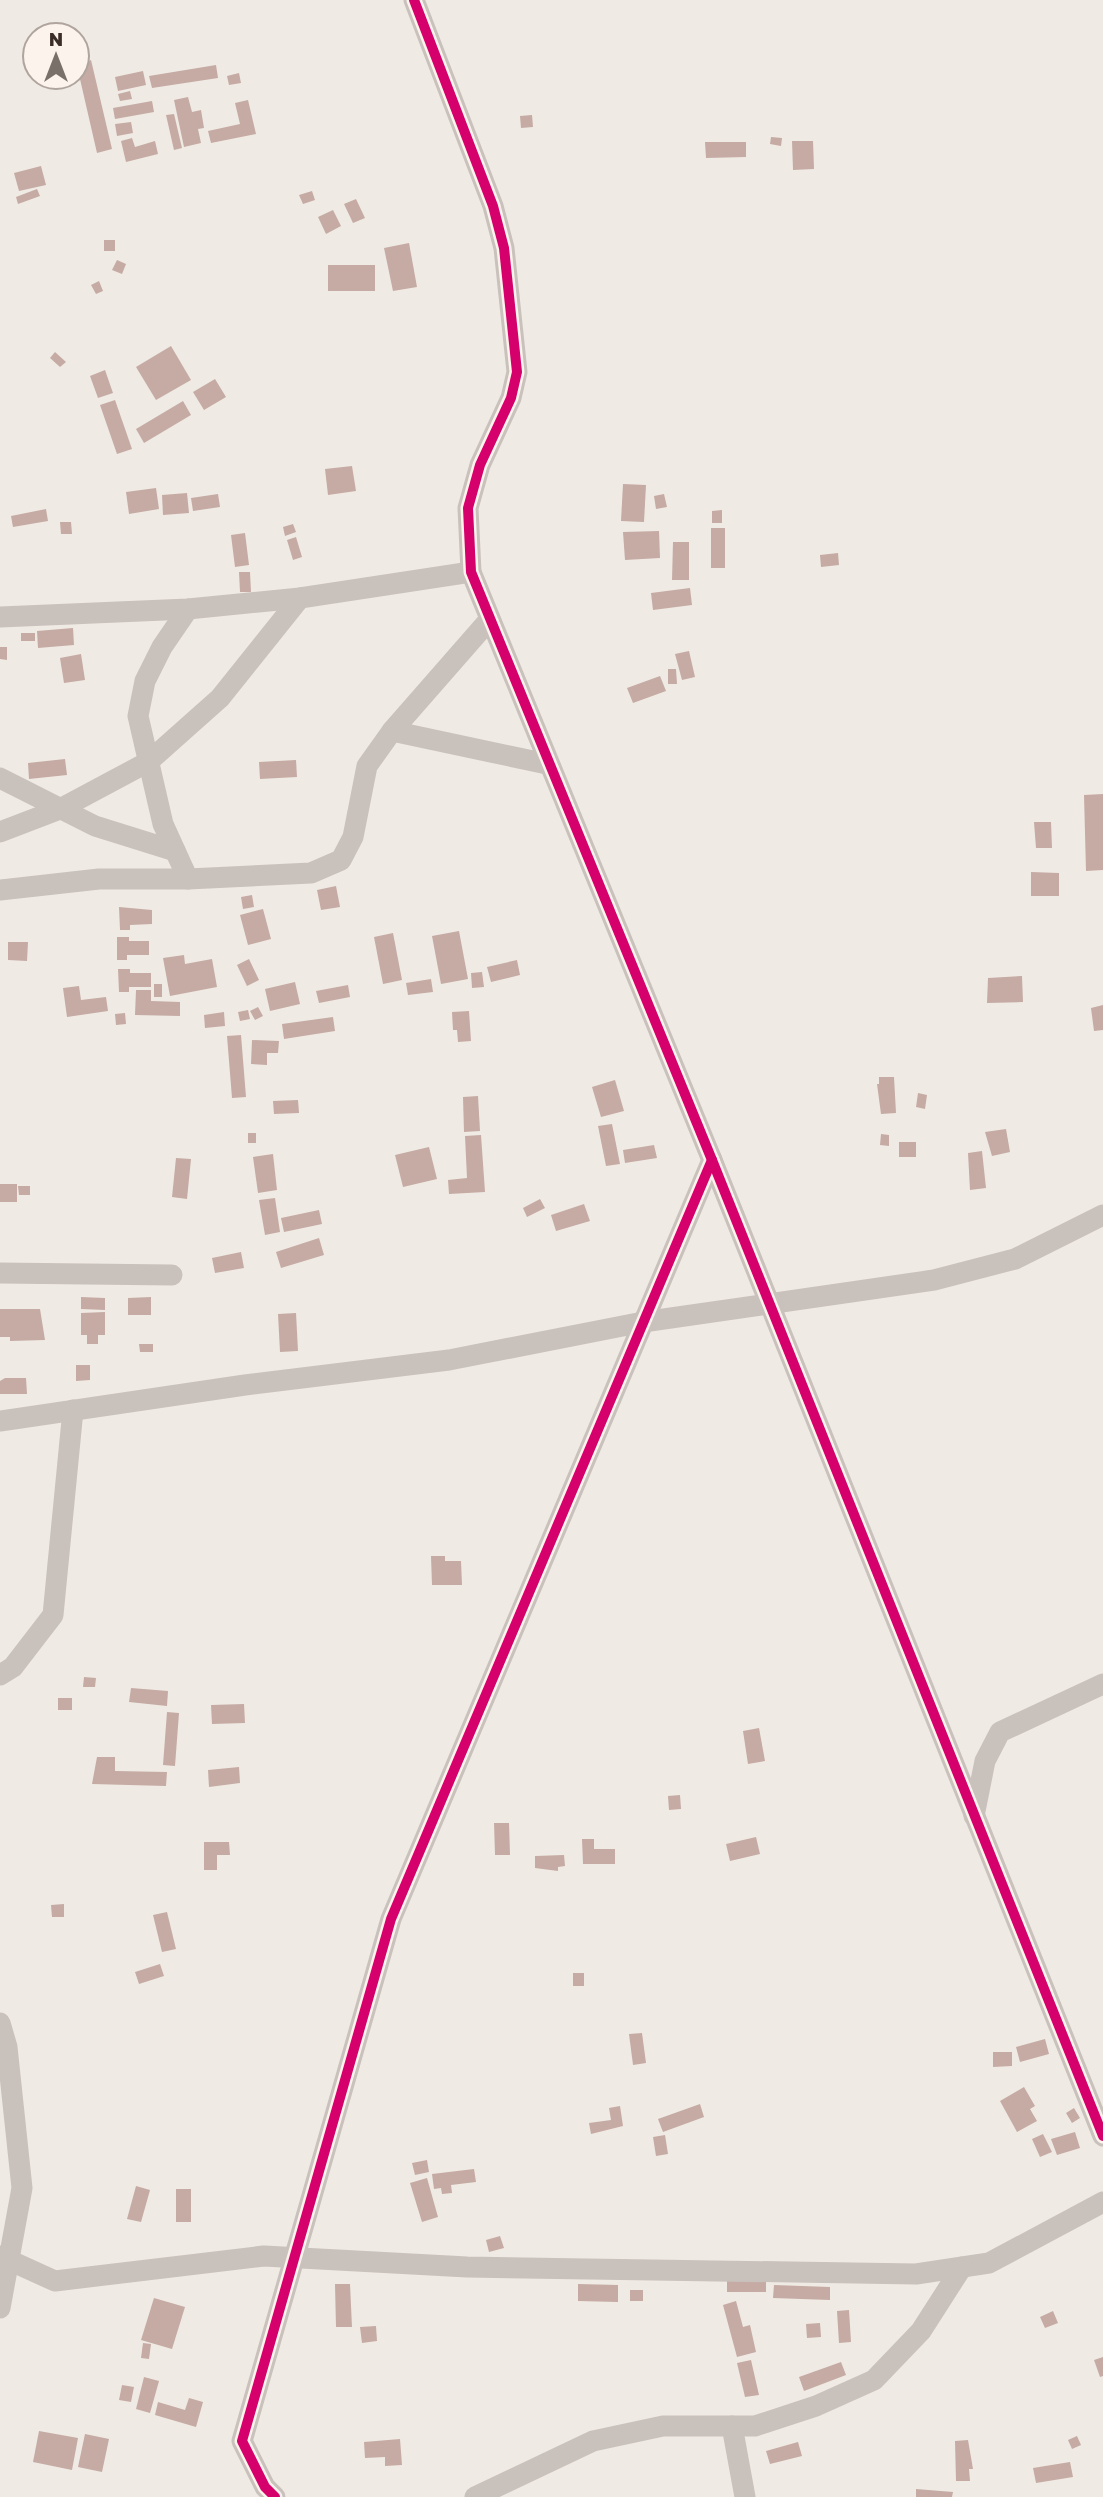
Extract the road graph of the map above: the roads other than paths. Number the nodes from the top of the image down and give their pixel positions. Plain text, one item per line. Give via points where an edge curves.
1 (414, 0) edge
2 (471, 572) junction
3 (300, 598) junction
4 (188, 609) junction
5 (0, 617) edge
6 (490, 619) junction
7 (392, 731) junction
8 (148, 762) junction
9 (547, 764) junction
10 (0, 778) edge
11 (60, 809) junction
12 (0, 832) edge
13 (175, 851) junction
14 (188, 879) junction
15 (0, 890) edge
16 (712, 1160) junction
17 (1103, 1215) edge
18 (0, 1273) edge
19 (172, 1275) dead end
20 (769, 1303) junction
21 (643, 1322) junction
22 (73, 1410) junction
23 (0, 1421) edge
24 (0, 1675) edge
25 (1103, 1684) edge
26 (974, 1816) junction
27 (0, 2023) edge
28 (1103, 2136) edge
29 (1103, 2202) edge
30 (295, 2257) junction
31 (5, 2258) edge
32 (962, 2267) junction
33 (0, 2308) edge
34 (732, 2426) junction
35 (275, 2497) edge
36 (475, 2497) edge
37 (745, 2497) edge

1 - 2 street via 493,206 504,248 517,372 468,508
2 - 3 street
2 - 6 street
3 - 4 street
3 - 8 street via 220,698
4 - 5 street
4 - 8 street via 145,681 138,716
6 - 7 street
6 - 9 street
7 - 9 street
7 - 14 street via 367,766 353,837 341,860 311,873
8 - 11 street
8 - 13 street via 163,824
9 - 16 street
10 - 11 street
11 - 12 street
11 - 13 street
13 - 14 street
14 - 15 street via 99,879
16 - 20 street
16 - 21 street
17 - 20 street via 1015,1259 934,1280
18 - 19 street
20 - 21 street
20 - 26 street
21 - 22 street via 449,1360
21 - 30 street via 391,1919
22 - 23 street
22 - 24 street via 52,1615 13,1667
25 - 26 street via 1000,1732 985,1761
26 - 28 street
27 - 31 street via 7,2047 22,2188
29 - 32 street via 989,2263
30 - 31 street via 264,2256 55,2281
30 - 32 street via 467,2267 916,2274
30 - 35 street via 242,2441 265,2487
31 - 33 street
32 - 34 street via 921,2331 874,2380 755,2426
34 - 36 street via 663,2426 593,2441
34 - 37 street

